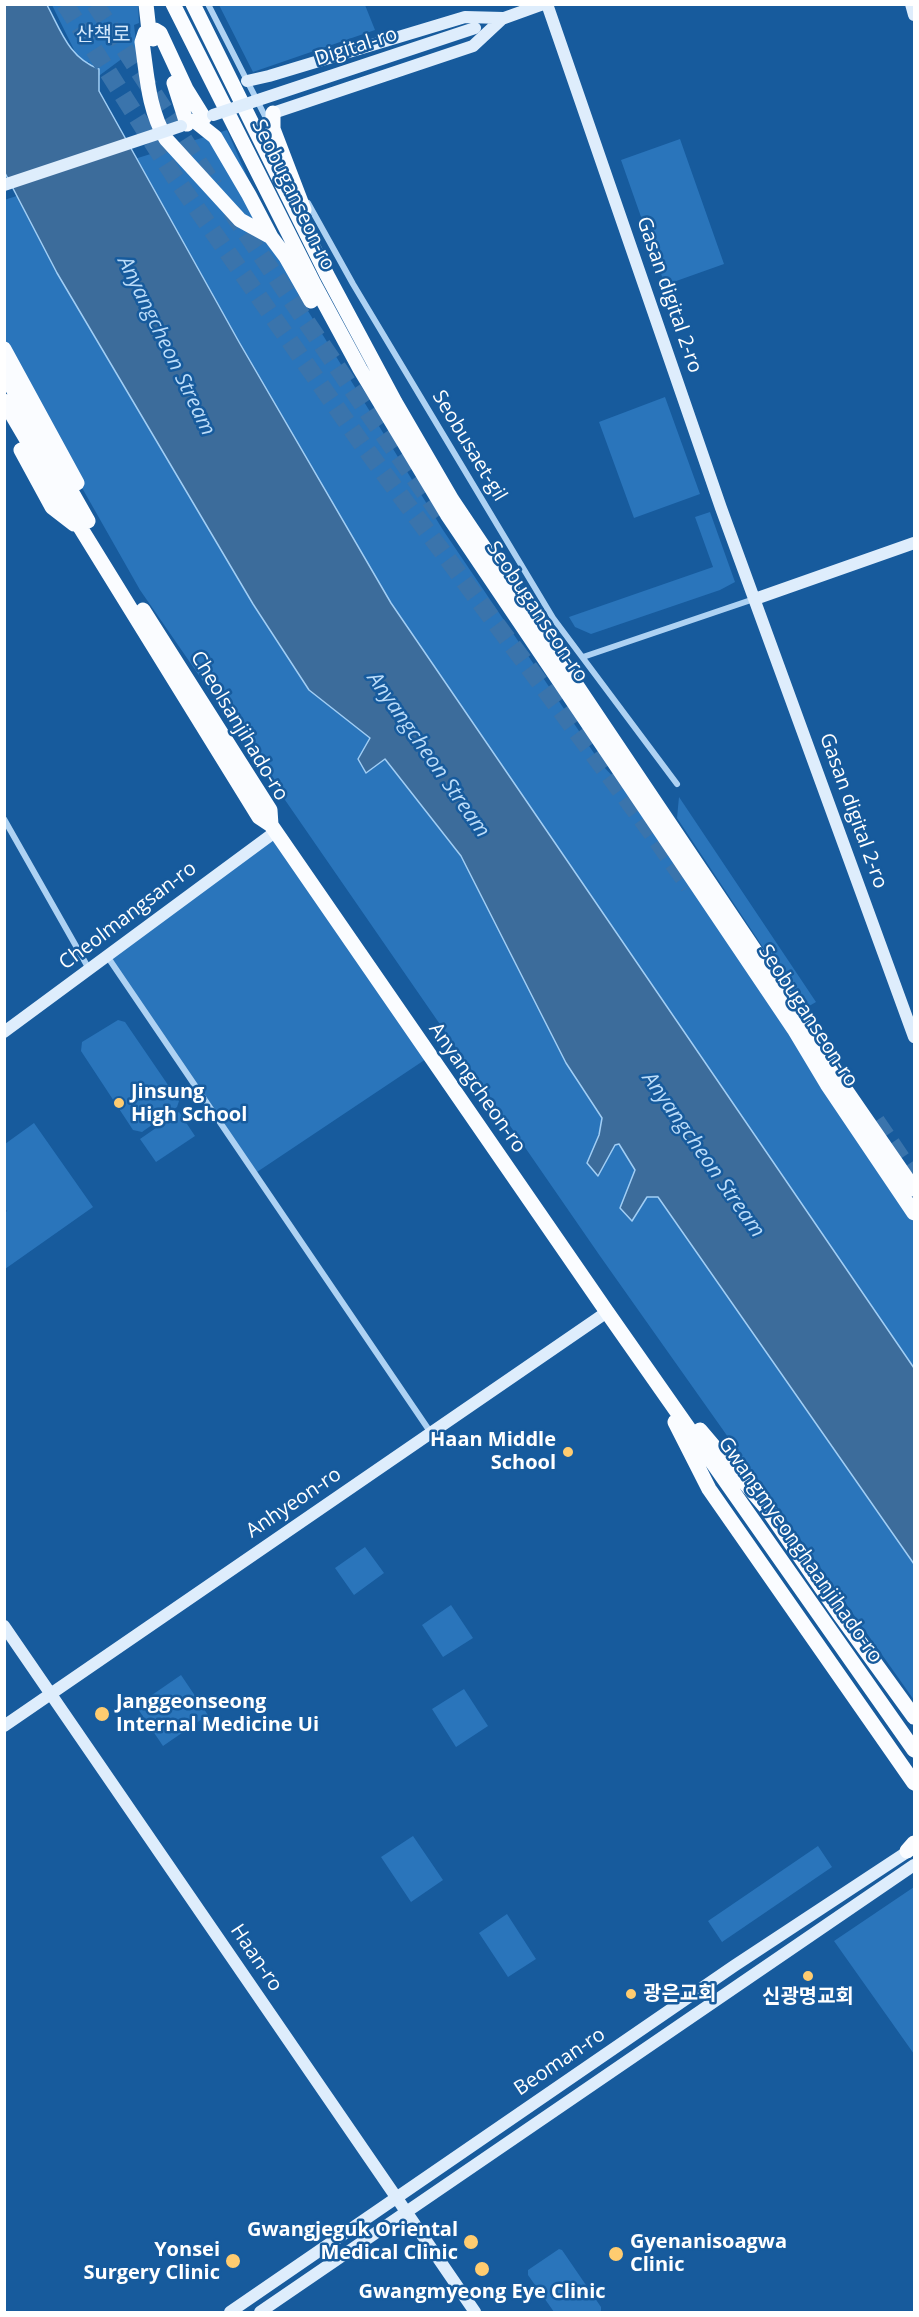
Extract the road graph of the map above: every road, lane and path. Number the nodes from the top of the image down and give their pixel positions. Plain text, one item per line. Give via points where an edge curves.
1 (146, 4) edge
2 (173, 4) edge
3 (193, 4) edge
4 (208, 4) edge
5 (545, 4) edge
6 (911, 4) edge
7 (915, 15) edge
8 (503, 18) junction
9 (149, 31) junction
10 (247, 81) junction
11 (267, 110) junction
12 (196, 121) junction
13 (276, 139) junction
14 (4, 185) edge
15 (271, 237) junction
16 (346, 309) junction
17 (4, 349) edge
18 (4, 373) edge
19 (4, 401) edge
20 (4, 420) edge
21 (420, 472) junction
22 (87, 529) junction
23 (915, 543) edge
24 (755, 599) junction
25 (583, 657) junction
26 (677, 784) dead end
27 (4, 819) edge
28 (273, 828) junction
29 (107, 956) junction
30 (89, 969) junction
31 (4, 1032) edge
32 (915, 1037) edge
33 (835, 1070) junction
34 (915, 1179) edge
35 (915, 1189) edge
36 (915, 1214) edge
37 (607, 1312) junction
38 (650, 1374) junction
39 (431, 1433) junction
40 (4, 1626) edge
41 (51, 1693) junction
42 (915, 1717) edge
43 (4, 1726) edge
44 (915, 1750) edge
45 (914, 1781) edge
46 (913, 1851) edge
47 (397, 2198) junction
48 (406, 2212) junction
49 (230, 2313) edge
50 (260, 2313) edge
51 (475, 2313) edge

1 - 9 main road
2 - 21 main road, Seobuganseon-ro via 314,284
3 - 16 main road, Seobuganseon-ro
4 - 10 street
5 - 8 street, Digital-ro
5 - 24 street, Gasan digital 2-ro
6 - 7 street
8 - 10 street via 465,17
8 - 11 street via 473,46
8 - 12 street, Digital-ro, bridge
9 - 12 main road
9 - 15 main road via 142,42 157,124 166,139 240,220
10 - 11 street
11 - 13 main road
12 - 14 street, Digital-ro, bridge
12 - 15 main road via 215,137
13 - 16 main road
13 - 25 street, Seobusaet-gil via 353,284 553,618
15 - 21 main road via 398,446
16 - 33 main road, Seobuganseon-ro via 394,402 452,500
17 - 22 main road via 83,496
18 - 22 main road, Cheolsanjihado-ro
19 - 22 main road, Cheolsanjihado-ro
20 - 22 main road via 52,507
21 - 36 main road, Seobuganseon-ro
22 - 28 main road, Cheolsanjihado-ro via 259,817
23 - 24 street
24 - 25 street
24 - 32 street, Gasan digital 2-ro
25 - 26 street, Seobusaet-gil
27 - 30 street
28 - 29 street, Cheolmangsan-ro
28 - 37 main road, Anyangcheon-ro
29 - 30 street, Cheolmangsan-ro
29 - 39 street
30 - 31 street, Cheolmangsan-ro
33 - 34 main road
33 - 35 main road, Seobuganseon-ro
37 - 38 main road, Anyangcheon-ro
37 - 39 street, Anhyeon-ro
38 - 42 main road via 768,1510
38 - 44 main road, Gwangmyeonghaanjihado-ro
38 - 45 main road via 709,1489
39 - 41 street, Anhyeon-ro
40 - 41 street, Haan-ro
41 - 43 street, Anhyeon-ro
41 - 47 street, Haan-ro
46 - 47 street, Beoman-ro via 734,1966
46 - 48 street, Beoman-ro
47 - 48 street, Haan-ro
47 - 49 street, Beoman-ro
48 - 50 street, Beoman-ro
48 - 51 street, Haan-ro

